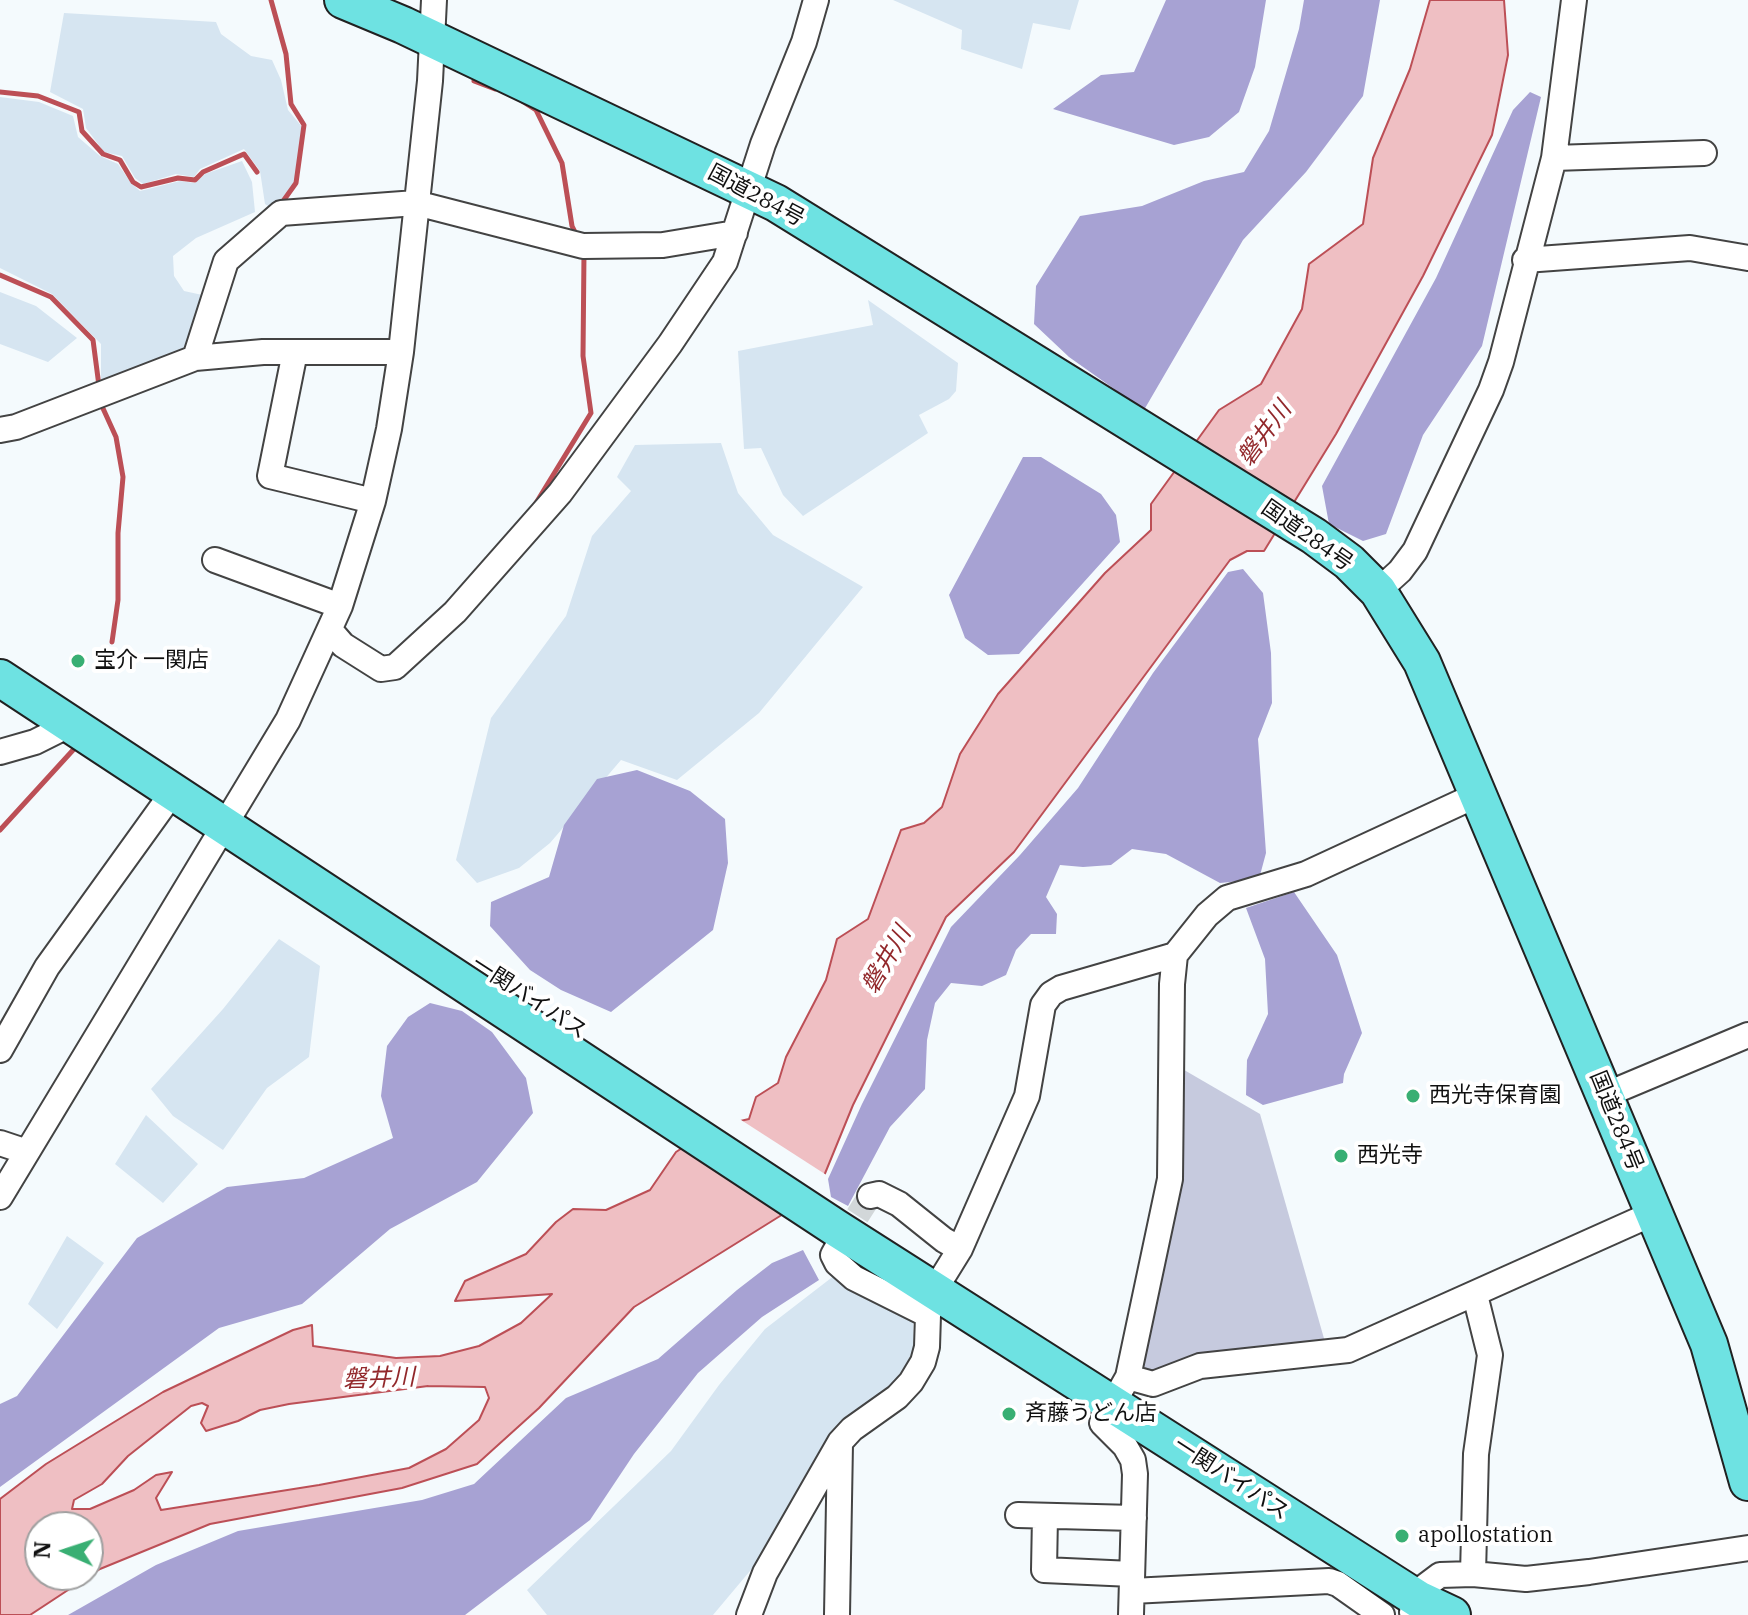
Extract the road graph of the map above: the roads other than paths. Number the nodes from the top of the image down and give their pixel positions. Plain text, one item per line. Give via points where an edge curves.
1 (343, 0) edge
2 (434, 0) edge
3 (816, 0) edge
4 (1574, 0) edge
5 (431, 40) junction
6 (1704, 153) dead end
7 (1554, 158) junction
8 (763, 197) junction
9 (416, 203) junction
10 (735, 233) junction
11 (1748, 258) edge
12 (1525, 260) junction
13 (295, 352) junction
14 (401, 352) junction
15 (195, 358) junction
16 (0, 430) edge
17 (373, 501) junction
18 (215, 560) dead end
19 (1378, 591) junction
20 (340, 606) junction
21 (330, 630) junction
22 (0, 655) edge
23 (0, 678) edge
24 (65, 722) junction
25 (0, 752) edge
26 (173, 792) junction
27 (1479, 794) junction
28 (231, 815) junction
29 (1175, 955) junction
30 (1748, 1035) edge
31 (0, 1050) edge
32 (1605, 1095) junction
33 (0, 1143) edge
34 (27, 1152) junction
35 (0, 1197) edge
36 (1654, 1213) junction
37 (848, 1219) junction
38 (942, 1281) junction
39 (1475, 1295) junction
40 (1121, 1391) junction
41 (840, 1442) junction
42 (1748, 1482) edge
43 (1018, 1515) dead end
44 (1045, 1516) junction
45 (1134, 1518) junction
46 (1748, 1548) edge
47 (1473, 1574) junction
48 (1132, 1593) edge
49 (1420, 1610) edge
50 (749, 1615) edge
51 (837, 1615) edge
52 (1382, 1615) edge
53 (1452, 1615) edge

1 - 5 highway, 国道284号
2 - 5 street
3 - 8 street via 763,144
4 - 7 street
5 - 8 highway, 国道284号
5 - 9 street
6 - 7 street
7 - 12 street
8 - 10 street
8 - 19 highway, 国道284号 via 1314,536
9 - 10 street via 583,246 663,245
9 - 14 street
9 - 15 street via 281,213 226,261
10 - 21 street via 725,262 670,344 560,493 455,612 395,667 381,669 343,645
11 - 12 street via 1690,248
12 - 19 street via 1491,390 1415,551
13 - 14 street
13 - 15 street
13 - 17 street via 270,476
14 - 17 street
15 - 16 street
17 - 20 street
18 - 20 street
19 - 27 highway, 国道284号 via 1422,662
20 - 21 street
21 - 28 street via 288,720
22 - 28 highway, 一関バイパス
23 - 24 highway, 一関バイパス
24 - 25 street via 35,742
24 - 26 highway, 一関バイパス
26 - 28 highway, 一関バイパス
26 - 31 street via 47,967
27 - 29 street via 1306,874 1227,898
27 - 32 highway, 国道284号
28 - 34 street
28 - 37 highway, 一関バイパス
29 - 38 street via 1061,988 1043,1005 1027,1096
29 - 40 street via 1170,1179
30 - 32 street
32 - 36 highway, 国道284号
33 - 34 street
34 - 35 street
36 - 39 street
36 - 42 highway, 国道284号 via 1709,1344
37 - 38 highway, 一関バイパス
37 - 38 street via 879,1194 899,1204 944,1240
38 - 40 highway, 一関バイパス via 1043,1360
38 - 41 street via 923,1362 911,1382
39 - 40 street via 1348,1350 1200,1366
39 - 47 street via 1490,1355 1476,1454
40 - 45 street via 1102,1423 1133,1460
40 - 49 highway, 一関バイパス
41 - 50 street via 765,1573
41 - 51 street
43 - 44 street
44 - 45 street
44 - 48 street via 1044,1570
45 - 48 street
46 - 47 street via 1526,1579
47 - 49 street via 1440,1575 1424,1587
48 - 52 street via 1329,1581
49 - 53 highway, 一関バイパス

